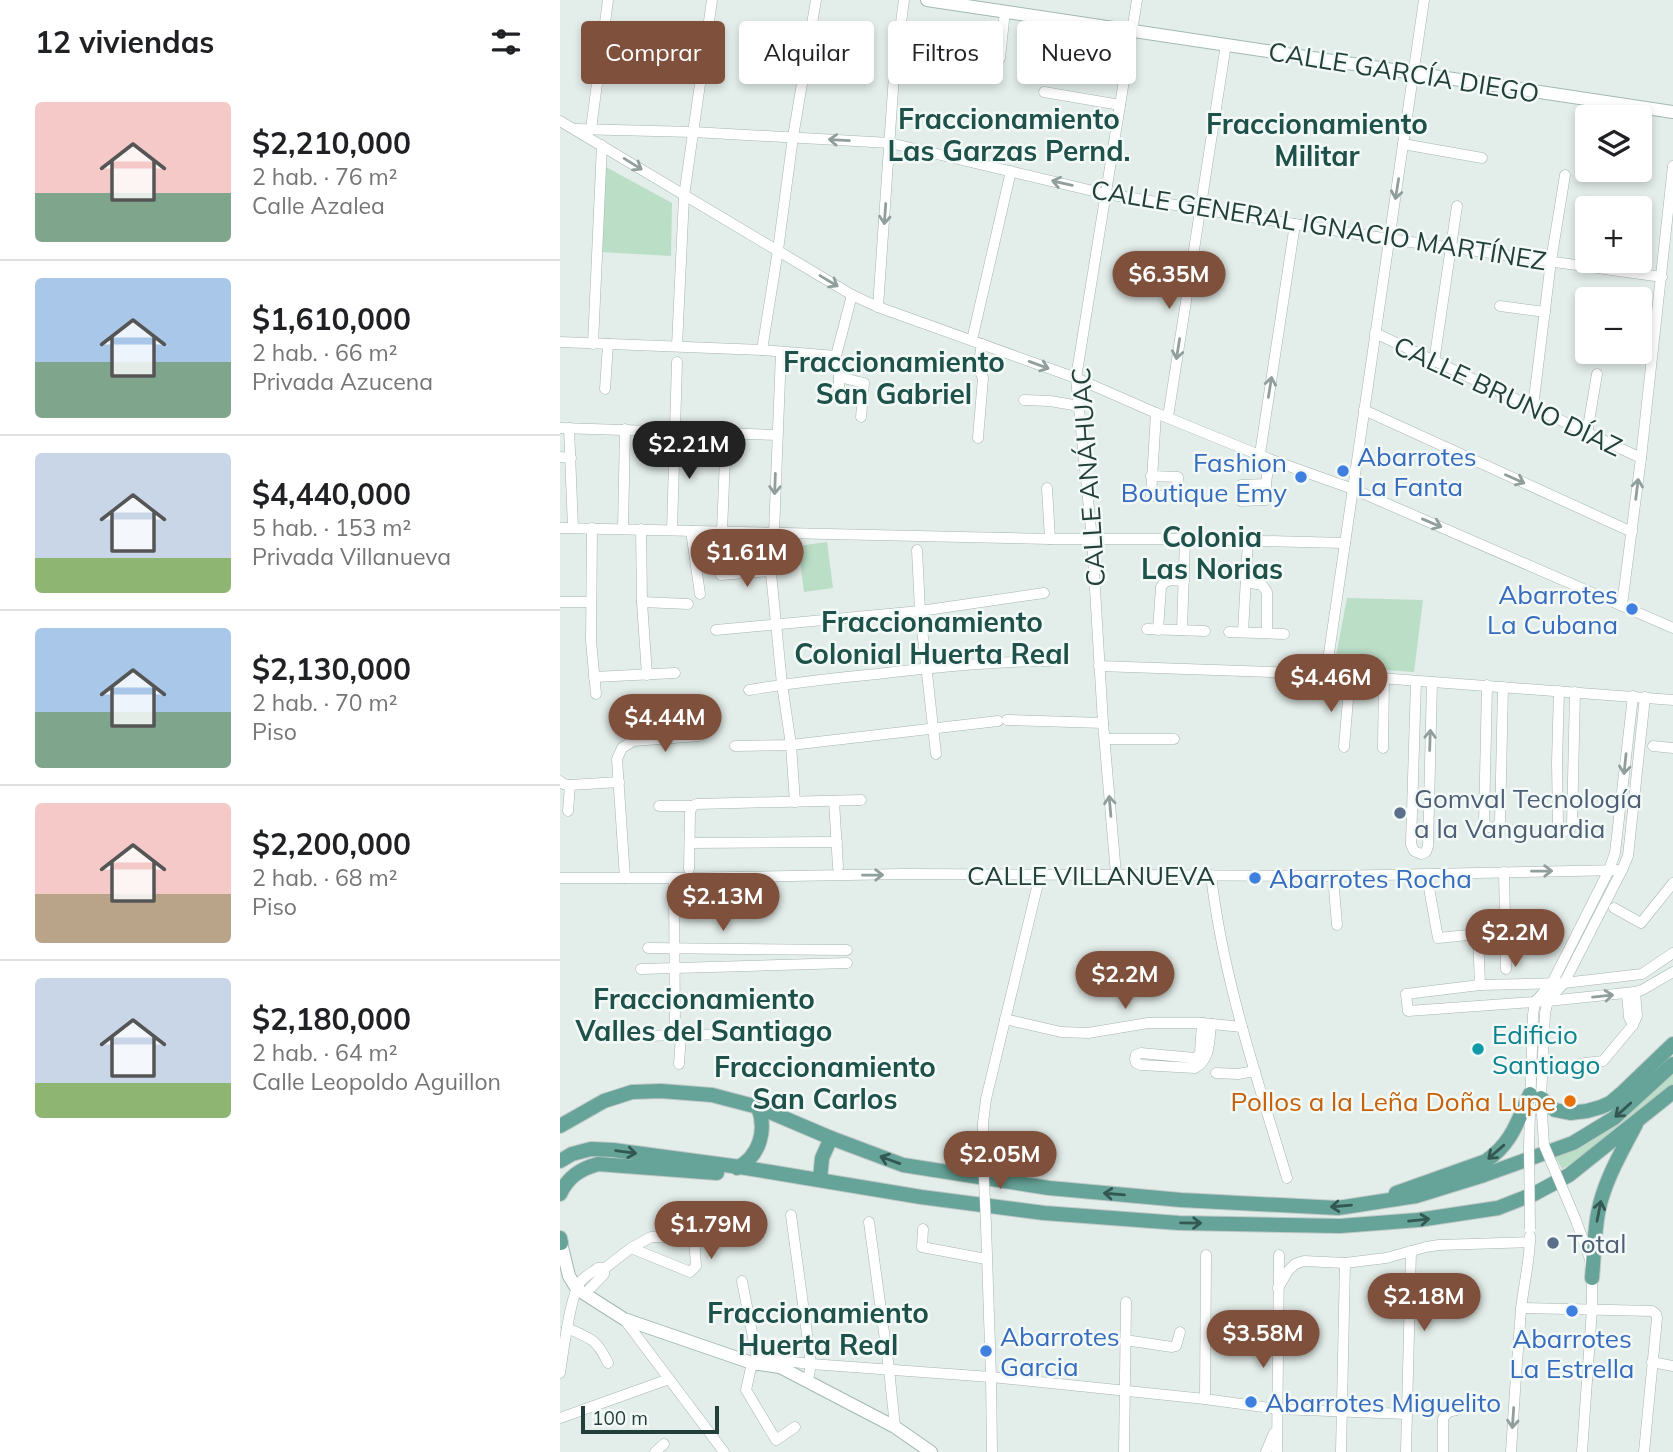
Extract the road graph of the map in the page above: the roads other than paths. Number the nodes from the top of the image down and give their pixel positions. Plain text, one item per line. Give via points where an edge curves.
1 (608, 0) edge
2 (712, 0) edge
3 (816, 0) edge
4 (904, 0) edge
5 (926, 0) edge
6 (1137, 0) edge
7 (1424, 0) edge
8 (1005, 11) junction
9 (1072, 21) edge
10 (1134, 21) edge
11 (1003, 30) edge
12 (1136, 31) edge
13 (1226, 44) junction
14 (1414, 74) junction
15 (1123, 84) edge
16 (1044, 92) dead end
17 (1120, 105) junction
18 (1673, 112) edge
19 (560, 121) edge
20 (560, 128) edge
21 (591, 129) junction
22 (575, 130) junction
23 (693, 132) junction
24 (793, 137) junction
25 (890, 143) junction
26 (1403, 144) junction
27 (602, 145) junction
28 (1482, 158) dead end
29 (1673, 166) edge
30 (1010, 171) junction
31 (1565, 176) dead end
32 (1105, 194) junction
33 (684, 196) junction
34 (1457, 206) dead end
35 (1200, 209) junction
36 (1295, 225) junction
37 (1389, 239) junction
38 (1451, 247) junction
39 (778, 250) junction
40 (1551, 261) junction
41 (1662, 277) junction
42 (852, 295) junction
43 (1500, 306) dead end
44 (878, 307) junction
45 (1545, 312) junction
46 (1375, 334) junction
47 (560, 342) edge
48 (977, 342) junction
49 (593, 344) junction
50 (608, 344) junction
51 (677, 346) junction
52 (762, 350) junction
53 (781, 352) junction
54 (836, 356) junction
55 (677, 362) dead end
56 (1434, 362) junction
57 (1597, 374) dead end
58 (839, 377) junction
59 (1076, 378) junction
60 (605, 389) dead end
61 (862, 399) junction
62 (1024, 400) dead end
63 (1079, 406) junction
64 (1532, 407) junction
65 (1364, 410) junction
66 (1156, 413) junction
67 (861, 417) dead end
68 (1168, 417) junction
69 (565, 428) edge
70 (625, 429) junction
71 (676, 431) junction
72 (726, 433) junction
73 (1587, 433) junction
74 (777, 435) junction
75 (978, 438) dead end
76 (1264, 457) junction
77 (566, 458) edge
78 (1641, 458) junction
79 (1151, 476) dead end
80 (1266, 484) dead end
81 (1046, 488) dead end
82 (1353, 489) junction
83 (560, 528) edge
84 (573, 528) junction
85 (592, 528) junction
86 (623, 529) junction
87 (641, 529) junction
88 (672, 530) junction
89 (691, 531) junction
90 (722, 531) junction
91 (1632, 532) junction
92 (770, 533) junction
93 (1050, 539) junction
94 (1093, 539) junction
95 (1185, 539) junction
96 (1248, 541) junction
97 (1345, 543) junction
98 (917, 550) dead end
99 (771, 571) junction
100 (721, 575) dead end
101 (1184, 581) junction
102 (1246, 582) junction
103 (1044, 593) dead end
104 (700, 594) dead end
105 (560, 602) edge
106 (591, 602) junction
107 (642, 602) junction
108 (688, 604) dead end
109 (1622, 605) junction
110 (919, 611) junction
111 (776, 624) junction
112 (1673, 628) edge
113 (716, 630) dead end
114 (1182, 630) junction
115 (1205, 631) dead end
116 (1229, 632) dead end
117 (1243, 632) junction
118 (1267, 633) junction
119 (1284, 634) dead end
120 (1053, 661) dead end
121 (1100, 666) junction
122 (927, 668) junction
123 (675, 673) dead end
124 (1326, 674) junction
125 (647, 675) junction
126 (1350, 676) junction
127 (594, 677) junction
128 (1384, 678) junction
129 (1416, 681) junction
130 (1432, 682) junction
131 (782, 684) junction
132 (1487, 685) junction
133 (1503, 687) junction
134 (749, 690) dead end
135 (1559, 691) junction
136 (1575, 692) junction
137 (596, 694) dead end
138 (1633, 696) junction
139 (1644, 697) junction
140 (1673, 700) edge
141 (1103, 723) junction
142 (933, 729) junction
143 (699, 736) dead end
144 (1105, 739) junction
145 (1174, 739) dead end
146 (791, 745) junction
147 (734, 746) dead end
148 (1653, 746) dead end
149 (1344, 747) dead end
150 (1383, 748) dead end
151 (1673, 748) edge
152 (936, 754) dead end
153 (1557, 762) junction
154 (1573, 762) junction
155 (1486, 765) junction
156 (1501, 766) junction
157 (1413, 780) junction
158 (1429, 780) junction
159 (618, 782) junction
160 (565, 783) edge
161 (861, 800) dead end
162 (834, 801) junction
163 (795, 802) junction
164 (659, 806) dead end
165 (692, 806) junction
166 (568, 811) dead end
167 (837, 842) junction
168 (690, 843) junction
169 (838, 867) dead end
170 (689, 869) dead end
171 (1609, 870) junction
172 (1622, 870) junction
173 (1504, 872) junction
174 (1116, 874) junction
175 (1040, 875) junction
176 (1211, 875) junction
177 (1333, 876) junction
178 (560, 878) edge
179 (625, 878) junction
180 (674, 878) junction
181 (1673, 883) edge
182 (1429, 888) dead end
183 (1614, 908) dead end
184 (1337, 925) dead end
185 (675, 947) junction
186 (648, 948) dead end
187 (771, 949) junction
188 (847, 950) dead end
189 (1673, 953) edge
190 (847, 963) dead end
191 (771, 964) junction
192 (675, 968) junction
193 (641, 969) dead end
194 (1506, 969) dead end
195 (1673, 972) edge
196 (1552, 983) junction
197 (1564, 984) junction
198 (1480, 985) junction
199 (1631, 993) junction
200 (1535, 1002) junction
201 (1548, 1002) junction
202 (1005, 1020) junction
203 (1207, 1024) junction
204 (1242, 1027) junction
205 (733, 1034) dead end
206 (639, 1035) dead end
207 (678, 1035) junction
208 (1673, 1044) edge
209 (1200, 1060) junction
210 (679, 1064) dead end
211 (1578, 1064) dead end
212 (1673, 1064) edge
213 (1255, 1071) junction
214 (1216, 1073) dead end
215 (1673, 1092) edge
216 (1535, 1096) junction
217 (758, 1107) junction
218 (1638, 1119) junction
219 (560, 1126) edge
220 (831, 1139) junction
221 (560, 1161) edge
222 (740, 1167) junction
223 (1287, 1178) dead end
224 (820, 1180) junction
225 (560, 1194) edge
226 (1370, 1203) junction
227 (791, 1215) dead end
228 (869, 1222) dead end
229 (923, 1229) dead end
230 (694, 1237) junction
231 (738, 1237) dead end
232 (560, 1241) edge
233 (1530, 1242) junction
234 (631, 1248) junction
235 (1411, 1251) junction
236 (1206, 1255) dead end
237 (1279, 1255) dead end
238 (986, 1259) junction
239 (1345, 1263) junction
240 (1592, 1278) junction
241 (742, 1281) dead end
242 (1278, 1288) junction
243 (581, 1291) junction
244 (1126, 1302) dead end
245 (1521, 1308) junction
246 (1592, 1309) junction
247 (624, 1320) junction
248 (568, 1328) junction
249 (658, 1332) junction
250 (1180, 1332) dead end
251 (1125, 1340) junction
252 (643, 1344) junction
253 (755, 1360) junction
254 (1652, 1362) junction
255 (608, 1363) dead end
256 (811, 1364) junction
257 (1673, 1366) edge
258 (889, 1369) junction
259 (560, 1373) edge
260 (991, 1377) junction
261 (669, 1379) junction
262 (808, 1380) junction
263 (1124, 1391) junction
264 (1205, 1399) junction
265 (1278, 1409) junction
266 (1457, 1410) dead end
267 (1343, 1412) junction
268 (1407, 1414) junction
269 (560, 1418) edge
270 (795, 1427) dead end
271 (895, 1427) junction
272 (1276, 1427) junction
273 (664, 1444) dead end
274 (929, 1451) edge
275 (655, 1452) edge
276 (724, 1452) edge
277 (992, 1452) edge
278 (1124, 1452) edge
279 (1266, 1452) edge
280 (1277, 1452) edge
281 (1341, 1452) edge
282 (1406, 1452) edge
283 (1443, 1452) edge
284 (1511, 1452) edge
285 (1582, 1452) edge
286 (1644, 1452) edge

1 - 21 street
2 - 23 street
3 - 24 street
4 - 25 street
5 - 8 street, CALLE GARCÍA DIEGO
6 - 10 street, CALLE ANÁHUAC
7 - 14 street
8 - 9 street, CALLE GARCÍA DIEGO
8 - 11 street
12 - 13 street, CALLE GARCÍA DIEGO
13 - 14 street, CALLE GARCÍA DIEGO
13 - 35 street
14 - 18 street, CALLE GARCÍA DIEGO
14 - 26 street
15 - 17 street, CALLE ANÁHUAC
16 - 17 street
17 - 32 street, CALLE ANÁHUAC
19 - 22 street
20 - 22 street, CALLE GENERAL IGNACIO MARTÍNEZ
21 - 22 street, CALLE GENERAL IGNACIO MARTÍNEZ
21 - 23 street, CALLE GENERAL IGNACIO MARTÍNEZ
22 - 27 street
23 - 24 street, CALLE GENERAL IGNACIO MARTÍNEZ
23 - 33 street
25 -> 24 street, CALLE GENERAL IGNACIO MARTÍNEZ
24 - 39 street
25 - 30 street, CALLE GENERAL IGNACIO MARTÍNEZ
25 -> 44 street
26 - 28 street
26 -> 37 street
27 -> 33 street
27 - 49 street
29 - 41 street
32 -> 30 street, CALLE GENERAL IGNACIO MARTÍNEZ
30 - 48 street
31 - 40 street
32 - 35 street, CALLE GENERAL IGNACIO MARTÍNEZ
32 - 59 street, CALLE ANÁHUAC
33 - 39 street
33 - 51 street
34 - 38 street
35 - 36 street, CALLE GENERAL IGNACIO MARTÍNEZ
35 -> 68 street
36 - 37 street, CALLE GENERAL IGNACIO MARTÍNEZ
76 -> 36 street
37 - 38 street, CALLE GENERAL IGNACIO MARTÍNEZ
37 - 46 street
38 - 40 street, CALLE GENERAL IGNACIO MARTÍNEZ
38 - 56 street
39 -> 42 street
39 - 52 street
40 - 41 street, CALLE GENERAL IGNACIO MARTÍNEZ
40 - 45 street
41 - 78 street
42 - 44 street
42 - 54 street
43 - 45 street
44 - 48 street
45 - 64 street
46 - 56 street, CALLE BRUNO DÍAZ
46 - 65 street
47 - 49 street
48 -> 59 street
48 - 75 street via 982,379
49 - 50 street
50 - 51 street
50 - 60 street
51 - 52 street
52 - 53 street
53 - 54 street
53 - 74 street
54 - 58 street
55 - 71 street
56 - 64 street, CALLE BRUNO DÍAZ
57 - 73 street
58 - 61 street via 864,383
58 - 61 street via 839,396
59 - 63 street, CALLE ANÁHUAC
59 - 66 street
61 - 67 street
62 - 63 street
63 - 94 street, CALLE ANÁHUAC
64 - 73 street, CALLE BRUNO DÍAZ
65 - 82 street
65 -> 91 street
66 - 68 street
66 - 79 street
68 - 76 street
69 - 70 street
69 - 77 street
70 - 71 street
70 - 86 street
71 - 72 street
71 - 88 street
72 - 74 street
72 - 90 street
73 - 78 street, CALLE BRUNO DÍAZ
74 -> 92 street
76 - 80 street
76 - 82 street
77 - 84 street
91 -> 78 street
81 - 93 street
82 - 97 street
82 -> 109 street
83 - 84 street
84 - 85 street
85 - 86 street
85 - 106 street
86 - 87 street
87 - 88 street
87 - 107 street
88 - 89 street
89 - 90 street
89 - 104 street
90 - 92 street
91 - 109 street
92 - 93 street
92 - 99 street
93 - 94 street
94 - 95 street
94 - 121 street, CALLE ANÁHUAC
95 - 96 street
95 - 101 street
96 - 97 street
96 - 102 street
97 - 124 street
98 - 110 street
99 - 100 street
99 - 111 street
101 - 114 street
101 - 114 street via 1163,582 1153,629
102 - 117 street
102 - 118 street via 1262,585 1267,592
103 - 110 street
105 - 106 street
106 - 127 street
107 - 108 street
107 - 125 street
109 - 112 street
110 - 111 street
110 - 122 street
111 - 113 street
111 - 131 street
114 - 115 street
116 - 117 street
117 - 118 street
118 - 119 street
120 - 122 street
121 - 124 street
121 - 141 street, CALLE ANÁHUAC
122 - 131 street
122 - 142 street
123 - 125 street
124 - 126 street
125 - 127 street
126 - 128 street
126 - 149 street
127 - 137 street
128 - 129 street
128 - 150 street
129 - 130 street
129 - 157 street
130 - 132 street
158 -> 130 street
131 - 134 street
131 - 146 street
132 - 133 street
132 - 155 street
133 - 135 street
133 - 156 street
135 - 136 street
135 - 153 street
136 - 138 street
136 - 154 street
138 - 139 street
138 -> 171 street via 1615,853
139 - 140 street
139 - 172 street via 1628,856
141 - 142 street via 1002,721
141 - 144 street, CALLE ANÁHUAC
142 - 146 street
142 - 152 street
143 - 159 street via 633,741 622,748 617,759
144 - 145 street
174 -> 144 street, CALLE ANÁHUAC
146 - 147 street
146 - 163 street
148 - 151 street
153 - 154 street
153 - 154 street via 1558,824 1565,831 1572,825
155 - 156 street
155 - 156 street via 1484,823 1492,828 1500,822
157 - 158 street
157 - 158 street via 1411,844 1414,852 1421,854 1428,846
159 - 160 street
159 - 179 street
160 - 166 street
161 - 162 street
162 - 163 street
162 - 167 street
163 - 165 street
164 - 165 street
165 - 168 street
167 - 168 street
167 - 169 street
168 - 170 street
171 - 172 street, CALLE VILLANUEVA
173 -> 171 street, CALLE VILLANUEVA
171 - 196 street
172 - 197 street
173 - 177 street, CALLE VILLANUEVA
173 - 194 street
174 - 175 street, CALLE VILLANUEVA
174 - 176 street, CALLE VILLANUEVA
180 -> 175 street, CALLE VILLANUEVA
175 - 202 street
176 - 177 street, CALLE VILLANUEVA
176 - 204 street via 1218,927
177 - 184 street
178 - 179 street, CALLE VILLANUEVA
179 - 180 street, CALLE VILLANUEVA
180 - 185 street
181 - 183 street via 1641,923
182 - 198 street via 1438,938 1478,934
185 - 186 street
185 - 187 street
185 - 192 street
187 - 188 street
187 - 191 street
189 - 197 street via 1642,974
190 - 191 street
191 - 192 street
192 - 193 street
192 - 207 street
195 - 199 street
196 - 197 street
196 - 198 street
196 - 200 street
197 - 201 street
198 - 200 street via 1406,994 1408,1011
201 -> 199 street
199 - 211 street via 1633,1025 1603,1061
200 - 201 street
200 - 216 street
201 - 216 street
202 - 203 street via 1088,1033 1149,1023
202 - 238 street, bridge via 983,1123
203 - 204 street
203 - 209 street via 1208,1054
204 - 213 street
205 - 207 street
206 - 207 street
207 - 210 street
208 - 216 main road via 1601,1107 1570,1113 1555,1110
209 - 209 street via 1141,1053 1135,1059 1141,1065 1195,1068
212 -> 226 main road via 1614,1118 1573,1143 1416,1196
213 - 214 street
213 - 223 street
215 - 218 main road
216 -> 226 main road via 1507,1142 1486,1161
216 - 233 street, bridge via 1529,1146
216 - 240 street, bridge via 1544,1145 1590,1259
217 - 219 main road via 712,1095 632,1092 604,1101
217 - 220 main road
217 - 222 main road via 760,1144
224 -> 218 main road via 1045,1213 1166,1222 1340,1226 1498,1208 1569,1175
240 -> 218 main road via 1603,1194
220 - 224 main road via 822,1158
226 -> 220 main road via 1338,1208 1049,1188 902,1165
221 -> 222 main road via 592,1149
222 - 224 main road
222 - 225 main road via 717,1173 598,1164 583,1168
227 - 256 street
228 - 258 street
229 - 238 street via 922,1247
230 - 231 street
230 - 234 street via 651,1237
230 - 234 street via 696,1266 690,1272
232 - 243 street via 569,1276
233 - 235 street via 1439,1245
233 - 245 street
234 - 243 street
235 - 239 street
235 - 268 street
236 - 264 street
237 - 242 street
238 - 260 street
239 - 242 street via 1295,1264
239 - 267 street
240 - 246 street
241 - 253 street
242 - 265 street
243 - 247 street
243 - 248 street
244 - 251 street
245 - 246 street
245 -> 284 street
246 - 254 street via 1656,1314
246 - 285 street
247 - 249 street
247 - 252 street
248 - 255 street via 589,1337
248 - 259 street
249 - 252 street
249 - 253 street
250 - 251 street via 1172,1347
251 - 263 street
252 - 261 street
253 - 256 street
253 - 262 street
253 - 270 street via 746,1390 776,1440
254 - 257 street
254 - 286 street
256 - 258 street
256 - 262 street
258 - 260 street
258 - 271 street
260 - 263 street
260 - 277 street
261 - 269 street
261 - 276 street
262 - 271 street
263 - 264 street
263 - 278 street
264 - 265 street
265 - 267 street
265 - 272 street
266 - 283 street via 1443,1419
267 - 268 street
267 - 281 street
268 - 282 street
271 - 274 street
272 - 279 street
272 - 280 street
273 - 275 street

